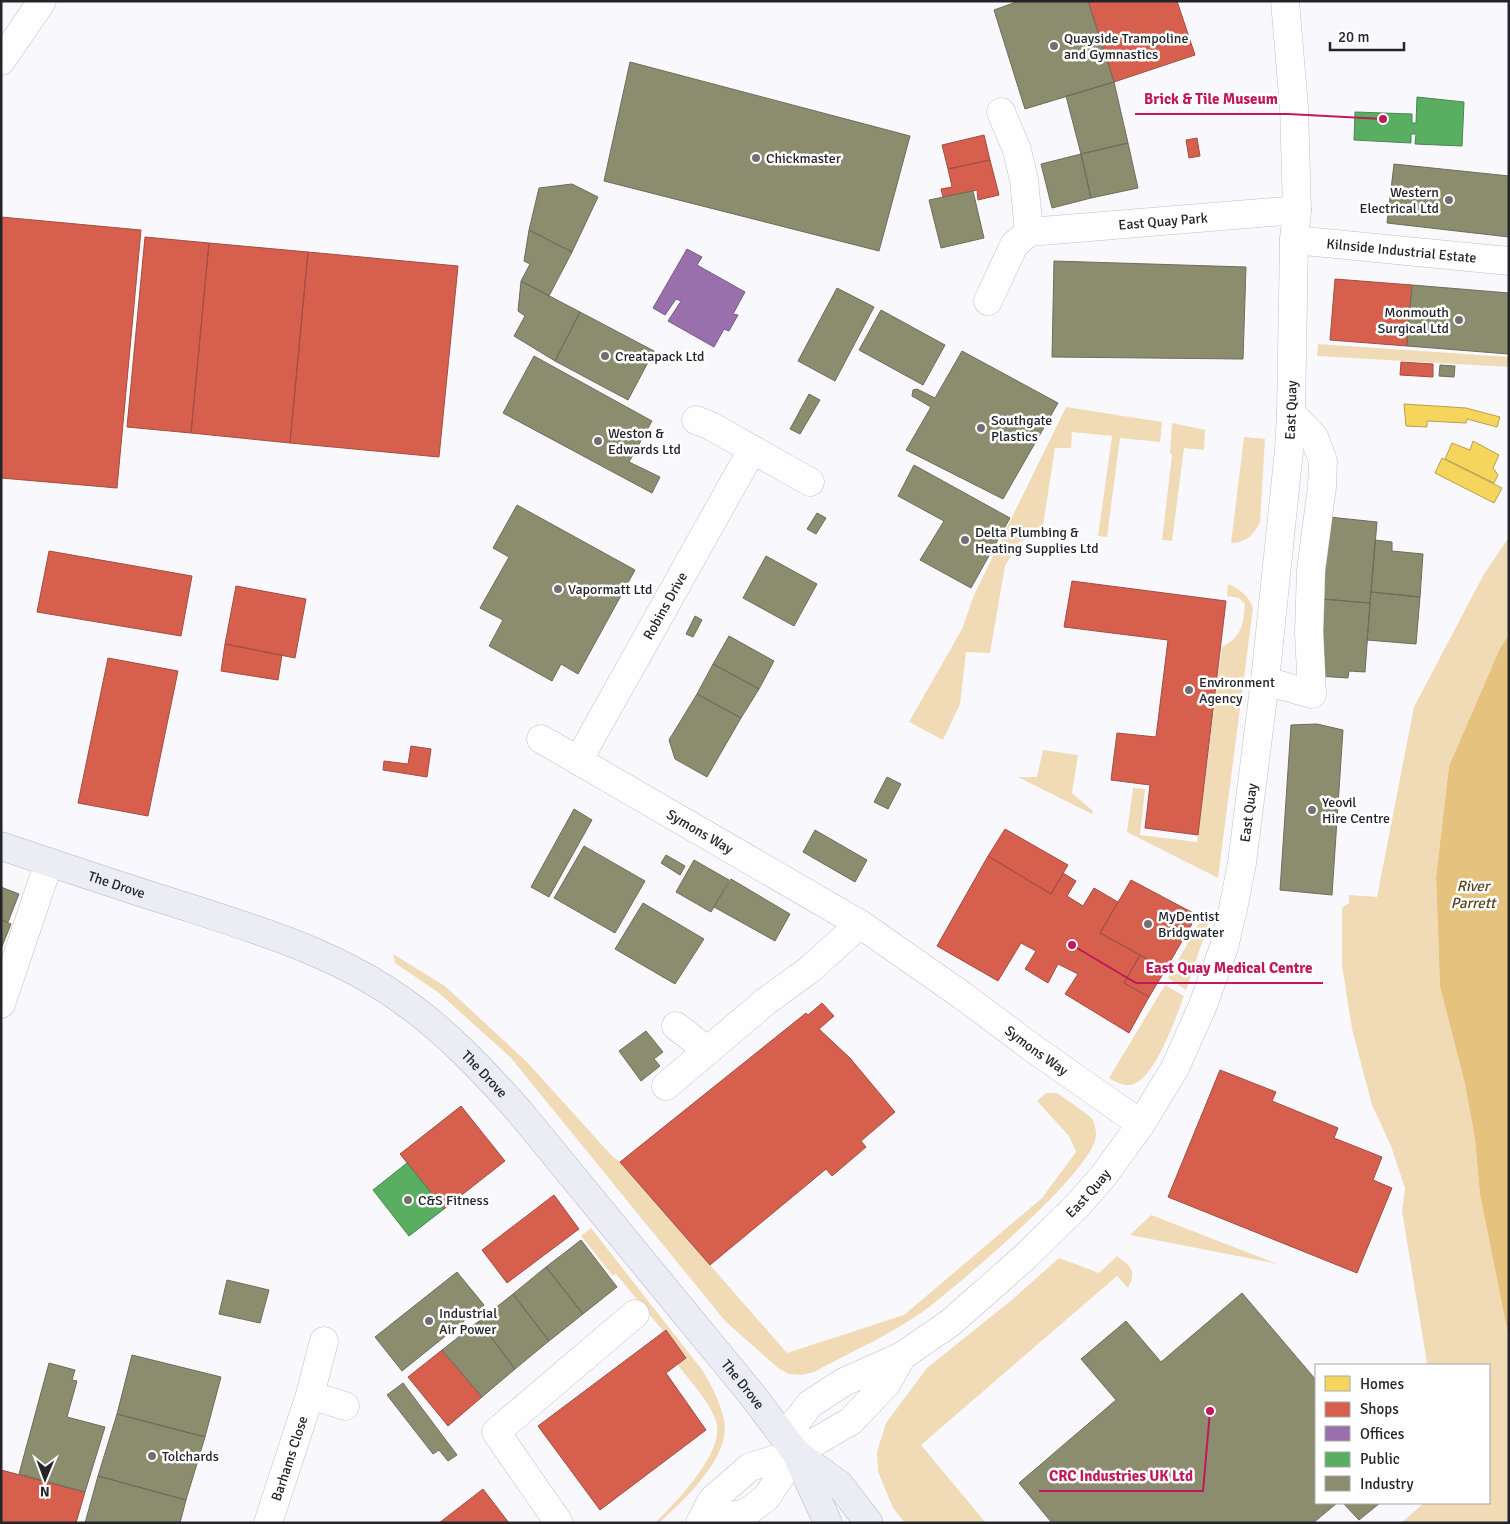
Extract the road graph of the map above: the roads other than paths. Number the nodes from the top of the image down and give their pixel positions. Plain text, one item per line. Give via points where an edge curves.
1 (42, 1) edge
2 (1285, 1) edge
3 (1, 61) edge
4 (1001, 112) dead end
5 (1297, 210) junction
6 (1028, 232) junction
7 (1294, 240) junction
8 (1509, 261) edge
9 (988, 301) dead end
10 (1291, 413) junction
11 (696, 420) dead end
12 (752, 450) junction
13 (810, 482) dead end
14 (1266, 681) junction
15 (541, 739) dead end
16 (578, 761) junction
17 (1, 846) edge
18 (49, 862) junction
19 (860, 924) junction
20 (1, 1004) edge
21 (676, 1026) dead end
22 (707, 1050) junction
23 (666, 1086) dead end
24 (1141, 1124) junction
25 (635, 1314) dead end
26 (324, 1341) dead end
27 (902, 1356) junction
28 (310, 1395) junction
29 (345, 1406) dead end
30 (796, 1454) junction
31 (703, 1522) edge
32 (268, 1523) edge
33 (558, 1523) edge
34 (828, 1523) edge
35 (869, 1523) edge

1 - 3 street
2 - 5 street, East Quay via 1294,107
4 - 6 street via 1017,150 1024,180
5 - 6 street, East Quay Park
5 - 7 street, East Quay
6 - 9 street via 1014,245
7 - 8 street, Kilnside Industrial Estate
7 - 10 street, East Quay
10 - 14 street, East Quay
10 - 14 street via 1314,437 1322,461 1322,487 1311,570 1309,666 1312,694
11 - 12 street
12 - 13 street
12 - 16 street, Robins Drive
14 - 24 street, East Quay via 1242,863 1224,947 1175,1068
15 - 16 street, Symons Way
16 - 19 street, Symons Way
17 - 18 main road, The Drove
18 - 20 street
18 - 30 main road, The Drove via 298,944 370,980 425,1018 485,1072 519,1110 743,1382
19 - 22 street via 809,970
19 - 24 street, Symons Way
21 - 22 street
22 - 23 street
24 - 27 street, East Quay via 1077,1206 1025,1257 950,1323
25 - 33 street via 496,1432
26 - 28 street, Barhams Close
27 - 30 street, East Quay via 887,1383 851,1421
27 - 30 street via 844,1382 810,1404 795,1423
28 - 29 street
28 - 32 street, Barhams Close
30 - 31 street, East Quay via 750,1467 712,1500
30 - 34 main road
30 - 35 main road via 839,1484

